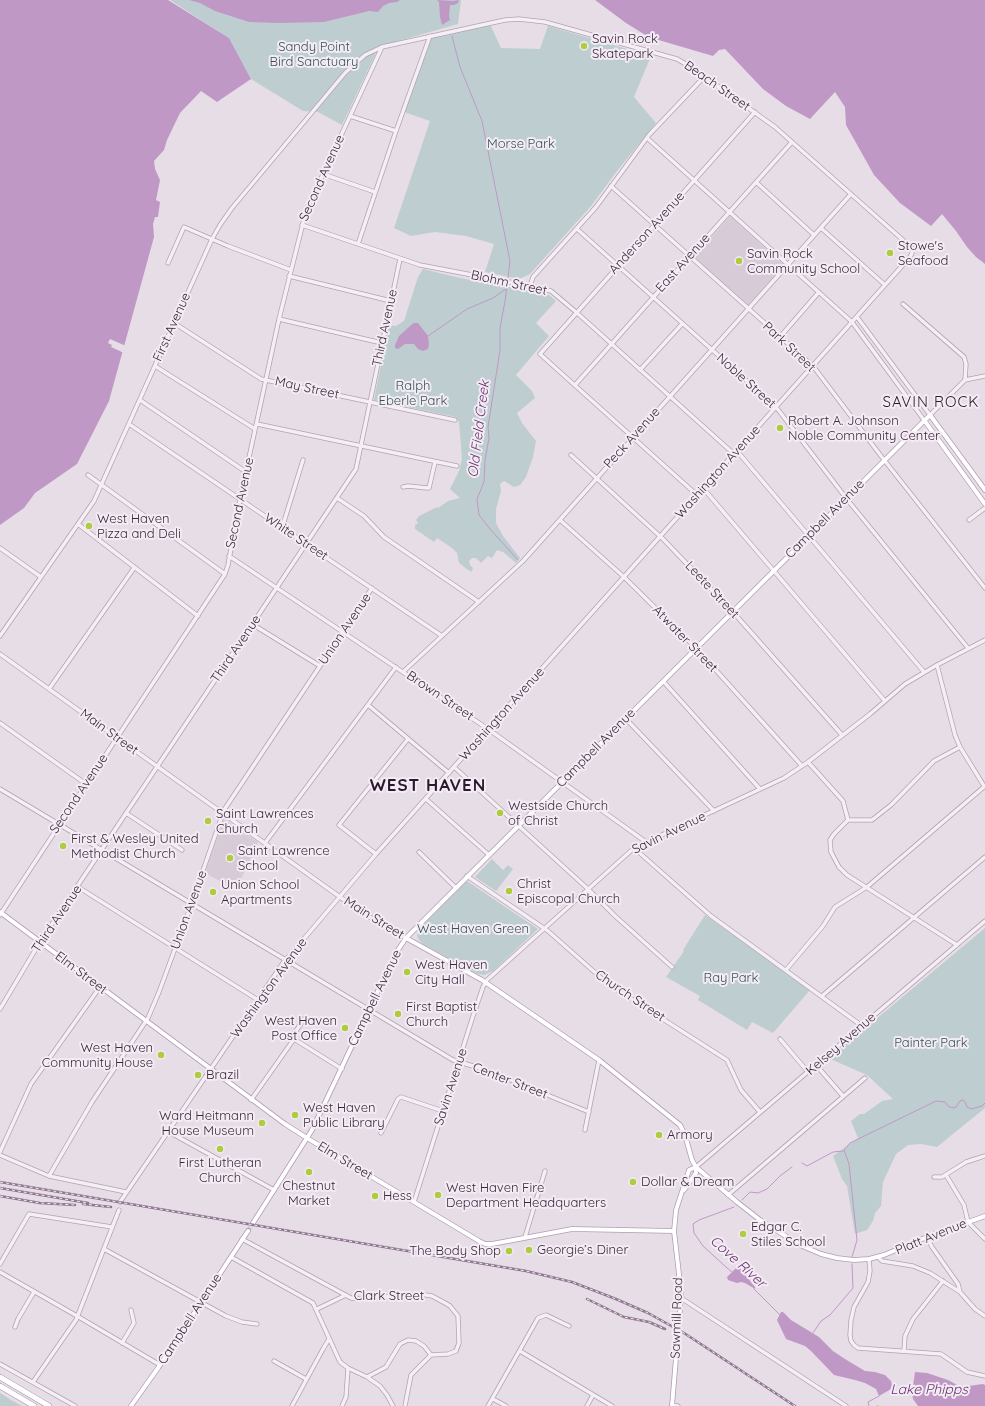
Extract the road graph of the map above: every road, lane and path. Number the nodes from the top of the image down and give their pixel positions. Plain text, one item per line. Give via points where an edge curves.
1 (430, 36) junction
2 (382, 47) junction
3 (705, 76) junction
4 (755, 112) junction
5 (350, 116) junction
6 (396, 131) junction
7 (647, 138) junction
8 (792, 142) junction
9 (323, 174) junction
10 (695, 180) junction
11 (756, 182) junction
12 (611, 186) junction
13 (375, 192) junction
14 (851, 194) junction
15 (730, 212) junction
16 (654, 224) junction
17 (302, 225) junction
18 (821, 228) junction
19 (577, 229) junction
20 (814, 235) junction
21 (212, 239) junction
22 (358, 244) junction
23 (912, 249) joint
24 (690, 256) junction
25 (400, 259) junction
26 (168, 263) dead end
27 (788, 264) junction
28 (618, 266) junction
29 (291, 270) junction
30 (289, 276) junction
31 (885, 285) junction
32 (530, 286) junction
33 (819, 292) junction
34 (653, 297) junction
35 (391, 300) junction
36 (903, 304) dead end
37 (748, 309) junction
38 (576, 312) junction
39 (857, 317) junction
40 (279, 319) junction
41 (852, 322) junction
42 (174, 323) junction
43 (682, 324) junction
44 (780, 337) junction
45 (382, 343) junction
46 (612, 344) junction
47 (712, 350) junction
48 (155, 366) junction
49 (813, 366) junction
50 (640, 370) junction
51 (985, 376) edge
52 (266, 380) junction
53 (965, 380) junction
54 (575, 385) junction
55 (670, 396) junction
56 (140, 400) junction
57 (370, 402) junction
58 (776, 407) junction
59 (930, 415) junction
60 (455, 420) dead end
61 (924, 420) junction
62 (129, 424) junction
63 (256, 424) junction
64 (255, 429) junction
65 (633, 438) junction
66 (360, 446) junction
67 (736, 452) junction
68 (571, 455) dead end
69 (303, 460) dead end
70 (884, 460) junction
71 (435, 462) junction
72 (457, 466) dead end
73 (246, 472) junction
74 (88, 475) dead end
75 (597, 478) junction
76 (102, 485) junction
77 (403, 487) dead end
78 (703, 488) junction
79 (985, 490) edge
80 (697, 495) junction
81 (337, 498) junction
82 (846, 498) junction
83 (240, 499) junction
84 (985, 504) edge
85 (985, 508) edge
86 (560, 520) junction
87 (969, 520) dead end
88 (78, 524) junction
89 (282, 528) junction
90 (809, 536) junction
91 (661, 537) junction
92 (306, 544) junction
93 (0, 548) edge
94 (229, 556) junction
95 (134, 568) junction
96 (773, 571) junction
97 (225, 574) junction
98 (41, 577) junction
99 (624, 577) junction
100 (276, 587) junction
101 (372, 588) junction
102 (985, 588) edge
103 (479, 602) junction
104 (733, 612) junction
105 (198, 616) junction
106 (252, 624) junction
107 (343, 632) junction
108 (0, 636) edge
109 (442, 636) junction
110 (985, 640) edge
111 (696, 648) junction
112 (968, 648) junction
113 (0, 654) edge
114 (937, 665) junction
115 (320, 666) junction
116 (396, 667) junction
117 (403, 672) junction
118 (924, 672) junction
119 (663, 682) junction
120 (49, 689) junction
121 (885, 701) junction
122 (368, 705) junction
123 (626, 719) junction
124 (0, 723) edge
125 (488, 729) junction
126 (842, 735) junction
127 (117, 738) junction
128 (408, 739) junction
129 (960, 747) junction
130 (808, 762) junction
131 (157, 766) junction
132 (802, 766) junction
133 (454, 767) junction
134 (449, 773) junction
135 (562, 782) junction
136 (86, 784) junction
137 (985, 786) edge
138 (0, 789) edge
139 (760, 789) junction
140 (426, 799) junction
141 (714, 811) junction
142 (223, 813) junction
143 (126, 814) junction
144 (848, 820) junction
145 (58, 825) junction
146 (518, 826) junction
147 (646, 842) junction
148 (265, 843) junction
149 (634, 848) junction
150 (102, 850) junction
151 (182, 850) dead end
152 (419, 852) dead end
153 (376, 854) junction
154 (489, 855) junction
155 (985, 857) edge
156 (467, 876) junction
157 (78, 887) junction
158 (867, 887) junction
159 (456, 888) junction
160 (588, 889) junction
161 (339, 896) junction
162 (192, 904) junction
163 (0, 913) edge
164 (914, 917) junction
165 (985, 921) edge
166 (544, 929) junction
167 (406, 938) junction
168 (40, 942) junction
169 (957, 944) junction
170 (175, 947) junction
171 (286, 960) junction
172 (672, 967) dead end
173 (786, 970) junction
174 (485, 983) junction
175 (100, 987) junction
176 (822, 996) junction
177 (258, 1000) junction
178 (0, 1009) edge
179 (369, 1010) junction
180 (304, 1019) dead end
181 (146, 1022) junction
182 (862, 1026) junction
183 (294, 1039) junction
184 (780, 1039) dead end
185 (599, 1060) junction
186 (458, 1062) junction
187 (816, 1065) junction
188 (211, 1069) junction
189 (342, 1069) junction
190 (808, 1072) junction
191 (865, 1078) dead end
192 (843, 1096) junction
193 (252, 1100) junction
194 (443, 1111) junction
195 (589, 1112) junction
196 (760, 1112) junction
197 (585, 1130) dead end
198 (169, 1132) junction
199 (381, 1133) dead end
200 (307, 1138) junction
201 (0, 1152) edge
202 (0, 1155) edge
203 (985, 1156) edge
204 (696, 1167) junction
205 (545, 1171) dead end
206 (946, 1175) junction
207 (49, 1176) junction
208 (934, 1177) dead end
209 (274, 1190) junction
210 (126, 1192) junction
211 (728, 1195) junction
212 (120, 1202) dead end
213 (414, 1202) junction
214 (119, 1210) dead end
215 (985, 1216) edge
216 (968, 1222) junction
217 (252, 1223) tunnel mouth
218 (112, 1227) junction
219 (248, 1231) tunnel mouth
220 (674, 1231) junction
221 (525, 1237) junction
222 (927, 1237) junction
223 (242, 1239) junction
224 (985, 1239) edge
225 (104, 1249) junction
226 (231, 1257) junction
227 (878, 1257) junction
228 (869, 1259) junction
229 (0, 1264) edge
230 (0, 1272) edge
231 (951, 1274) junction
232 (944, 1281) junction
233 (34, 1292) junction
234 (960, 1292) junction
235 (346, 1295) junction
236 (680, 1298) junction
237 (201, 1302) junction
238 (317, 1309) junction
239 (131, 1310) dead end
240 (77, 1316) junction
241 (985, 1316) edge
242 (257, 1324) dead end
243 (569, 1326) dead end
244 (16, 1327) dead end
245 (330, 1339) junction
246 (122, 1343) junction
247 (520, 1351) junction
248 (904, 1351) junction
249 (431, 1355) junction
250 (274, 1361) dead end
251 (0, 1364) edge
252 (160, 1365) junction
253 (348, 1368) junction
254 (985, 1376) edge
255 (0, 1377) edge
256 (367, 1377) junction
257 (306, 1379) junction
258 (34, 1382) junction
259 (0, 1386) edge
260 (594, 1395) junction
261 (493, 1399) junction
262 (672, 1405) edge
263 (34, 1406) edge
264 (49, 1406) edge
265 (75, 1406) edge
266 (131, 1406) edge
267 (292, 1406) edge
268 (342, 1406) edge
269 (393, 1406) edge
270 (405, 1406) edge
271 (488, 1406) edge
272 (506, 1406) edge
273 (588, 1406) edge
274 (612, 1406) edge
275 (678, 1406) edge
276 (846, 1406) edge

1 - 2 street, Beach Street
1 - 3 street, Beach Street via 505,20 531,20 677,59
1 - 6 street
2 - 5 street, Second Avenue
2 - 21 street, First Avenue via 365,55 345,73 232,208
3 - 4 street, Beach Street
3 - 7 street
4 - 8 street, Beach Street
4 - 10 street, Anderson Avenue
5 - 6 street
5 - 9 street, Second Avenue
6 - 13 street
7 - 10 street
7 - 12 street
8 - 11 street, East Avenue
8 - 14 street, Beach Street
9 - 13 street
9 - 17 street, Second Avenue via 308,205
10 - 15 street
10 - 16 street, Anderson Avenue
11 - 15 street, East Avenue
11 - 20 street
12 - 16 street, Park Street
12 - 19 street
13 - 22 street
14 - 18 street, Peck Avenue
14 - 23 street, Beach Street
15 - 24 street, East Avenue
15 - 27 street
16 - 24 street, Park Street
16 - 28 street, Anderson Avenue
17 - 22 street, Blohm Street
17 - 29 street, Second Avenue
18 - 20 street, Peck Avenue
18 - 31 street
19 - 28 street, Noble Street
19 - 32 street via 533,277
20 - 27 street, Peck Avenue
21 - 26 street via 184,227
21 - 29 street
21 - 42 street, First Avenue
22 - 25 street, Blohm Street
23 - 31 street, Washington Avenue via 910,257
24 - 34 street, East Avenue
24 - 37 street, Park Street
25 - 32 street, Blohm Street
25 - 35 street, Third Avenue
27 - 33 street
27 - 37 street, Peck Avenue
28 - 34 street, Noble Street
28 - 38 street, Anderson Avenue
29 - 30 street, Second Avenue
30 - 35 street
30 - 40 street, Second Avenue
31 - 39 street, Washington Avenue
32 - 38 street, Blohm Street via 550,291
33 - 41 street
33 - 44 street
34 - 43 street, Noble Street
34 - 46 street, East Avenue
35 - 45 street, Third Avenue
36 - 53 street via 964,357
37 - 44 street, Park Street
37 - 47 street, Peck Avenue
38 - 46 street, Blohm Street
38 - 54 street, Anderson Avenue via 540,354
39 - 41 street, Washington Avenue
39 - 59 street
40 - 45 street
40 - 52 street, Second Avenue
41 - 49 street, Washington Avenue
41 - 61 street
42 - 48 street, First Avenue
42 - 52 street, May Street
43 - 47 street, Noble Street
43 - 50 street
44 - 49 street, Park Street
45 - 57 street, Third Avenue
46 - 50 street, Blohm Street
46 - 54 street, East Avenue
47 - 55 street, Peck Avenue
47 - 58 street, Noble Street
48 - 56 street, First Avenue
48 - 64 street
49 - 58 street, Washington Avenue
49 - 70 street, Park Street
50 - 55 street, Blohm Street
51 - 53 street
52 - 57 street, May Street
52 - 63 street, Second Avenue
53 - 59 street, Campbell Avenue
54 - 65 street
55 - 65 street, Peck Avenue
55 - 67 street, Blohm Street
56 - 62 street, First Avenue
56 - 73 street
57 - 60 street, May Street
57 - 66 street, Third Avenue
58 - 67 street, Washington Avenue
58 - 82 street, Noble Street
59 - 61 main road, Campbell Avenue
59 - 79 main road
61 - 70 main road, Campbell Avenue
61 - 84 main road
62 - 76 street, First Avenue
62 - 83 street, White Street
63 - 64 street, Second Avenue
63 - 66 street
64 - 73 street, Second Avenue
65 - 75 street, Peck Avenue
65 - 80 street
66 - 71 street
66 - 81 street, Third Avenue via 356,469
67 - 78 street, Washington Avenue
67 - 90 street, Blohm Street
68 - 75 street, Leete Street
69 - 89 street
70 - 82 main road, Campbell Avenue
70 - 102 street, Park Street
71 - 72 street
71 - 77 street via 429,488
73 - 83 street, Second Avenue
74 - 76 street
75 - 86 street, Peck Avenue
75 - 91 street, Leete Street
76 - 88 street, First Avenue
76 - 97 street
78 - 80 street, Washington Avenue
78 - 96 street
80 - 91 street, Washington Avenue
81 - 92 street, Third Avenue
81 - 103 street via 364,516 384,537
82 - 90 main road, Campbell Avenue
82 - 112 street, Noble Street
83 - 89 street, White Street
83 - 94 street, Second Avenue
85 - 87 street
86 - 99 street, Atwater Street
86 - 103 street, Peck Avenue via 523,561
88 - 95 street
88 - 98 street, First Avenue
89 - 92 street, White Street
90 - 96 main road, Campbell Avenue
90 - 118 street, Blohm Street
91 - 99 street, Washington Avenue
91 - 104 street, Leete Street
92 - 100 street, Third Avenue
92 - 101 street, White Street
93 - 98 street
94 - 97 street, Second Avenue
94 - 100 street, Brown Street
95 - 105 street
95 - 120 street
96 - 104 main road, Campbell Avenue
96 - 121 street
97 - 105 street, Second Avenue
98 - 108 street, First Avenue
99 - 111 street, Atwater Street
99 - 125 street, Washington Avenue
100 - 106 street, Third Avenue
100 - 107 street, Brown Street
101 - 107 street, Union Avenue
101 - 109 street, White Street
103 - 109 street, Peck Avenue
104 - 111 main road, Campbell Avenue
104 - 126 street, Leete Street
105 - 127 street, Second Avenue
106 - 115 street
106 - 131 street, Third Avenue
107 - 115 street, Union Avenue
107 - 116 street, Brown Street
109 - 117 street, Peck Avenue
110 - 112 street, Savin Avenue
111 - 119 main road, Campbell Avenue
111 - 132 street, Atwater Street
112 - 114 street, Savin Avenue
113 - 120 street, Main Street
114 - 118 street, Savin Avenue
114 - 129 street via 950,720
115 - 142 street, Union Avenue
116 - 117 street, Brown Street
116 - 122 street
117 - 125 street, Brown Street
118 - 121 street, Savin Avenue
119 - 123 main road, Campbell Avenue
119 - 139 street
120 - 127 street, Main Street
121 - 126 street, Savin Avenue
122 - 128 street
122 - 148 street
123 - 135 main road, Campbell Avenue
123 - 141 street
124 - 136 street
125 - 133 street, Washington Avenue
125 - 135 street, Brown Street
126 - 130 street, Savin Avenue
127 - 131 street, Main Street
127 - 136 street, Second Avenue
128 - 134 street
128 - 153 street via 339,825
129 - 137 street
129 - 144 street via 934,761 891,805 872,820
130 - 132 street, Savin Avenue
130 - 144 street via 843,801
131 - 142 street, Main Street
131 - 143 street, Third Avenue
132 - 139 street, Savin Avenue
133 - 134 street, Washington Avenue
133 - 146 street
134 - 140 street, Washington Avenue
135 - 146 main road, Campbell Avenue
135 - 147 street, Brown Street
136 - 145 street, Second Avenue
137 - 158 street
138 - 145 street, Center Street
139 - 141 street, Savin Avenue
140 - 153 street, Washington Avenue
140 - 154 street
141 - 147 street, Savin Avenue
142 - 148 street, Main Street
142 - 162 street, Union Avenue
143 - 150 street, Third Avenue
143 - 151 street
144 - 158 street via 832,837 831,852 842,870
145 - 150 street, Center Street
145 - 163 street, Second Avenue
146 - 154 main road, Campbell Avenue
146 - 160 street
147 - 149 street, Savin Avenue
148 - 161 street, Main Street
149 - 160 street, Savin Avenue
149 - 173 street via 711,916
150 - 157 street, Third Avenue
150 - 162 street, Center Street
152 - 159 street
153 - 161 street, Washington Avenue
154 - 156 main road, Campbell Avenue
155 - 164 street
156 - 159 main road, Campbell Avenue
156 - 166 street, Church Street
157 - 168 street, Third Avenue
157 - 170 street
158 - 164 street
158 - 173 street via 835,907 823,926
159 - 167 main road, Campbell Avenue
160 - 166 street, Savin Avenue
160 - 172 street
161 - 167 street, Main Street
161 - 171 street, Washington Avenue
162 - 170 street, Union Avenue
162 - 171 street, Center Street
163 - 168 main road, Elm Street
164 - 169 street
164 - 176 street
165 - 169 street, Kelsey Avenue
166 - 174 street, Savin Avenue
166 - 196 street, Church Street via 608,984 727,1060 741,1090
167 - 174 main road, Main Street
167 - 179 main road, Campbell Avenue via 396,953
168 - 175 main road, Elm Street
168 - 178 street, Third Avenue
169 - 182 street, Kelsey Avenue
170 - 177 street
170 - 181 street, Union Avenue
171 - 177 street, Washington Avenue
171 - 179 street, Center Street
173 - 176 street
174 - 185 main road, Main Street
174 - 186 street, Savin Avenue
175 - 181 main road, Elm Street
175 - 201 street via 31,1084
176 - 182 street
177 - 188 street, Washington Avenue
179 - 186 street, Center Street
179 - 189 main road, Campbell Avenue
180 - 183 street via 294,1034
181 - 188 main road, Elm Street
181 - 207 street, Union Avenue via 92,1102
182 - 187 street, Kelsey Avenue
183 - 189 street
183 - 193 street
184 - 190 street
185 - 195 street
185 - 204 main road, Main Street via 680,1125
186 - 194 street, Savin Avenue
186 - 195 street, Center Street via 486,1070
187 - 190 street, Kelsey Avenue
187 - 192 street
188 - 193 main road, Elm Street
188 - 198 street, Washington Avenue
189 - 200 main road, Campbell Avenue
190 - 196 street, Kelsey Avenue
191 - 192 street
192 - 211 street
193 - 200 main road, Elm Street
194 - 199 street via 401,1097
194 - 213 street, Savin Avenue
195 - 197 street
196 - 204 street, Kelsey Avenue
198 - 209 street
198 - 210 street, Washington Avenue
200 - 209 main road, Campbell Avenue
200 - 213 main road, Elm Street
202 - 207 street
203 - 206 street via 966,1162
204 - 211 main road, Main Street
204 - 220 main road, Sawmill Road via 690,1170 676,1210
205 - 221 street
206 - 208 street
206 - 216 street via 964,1205
207 - 210 street
209 - 217 main road, Campbell Avenue
210 - 212 street, Washington Avenue
211 - 228 main road, Main Street via 771,1227 811,1250 840,1259
213 - 221 main road, Elm Street via 482,1243 492,1244
214 - 218 street
215 - 216 main road, Platt Avenue
216 - 222 main road, Platt Avenue
216 - 224 street
218 - 225 street
218 - 229 street via 29,1214
219 - 223 main road, Campbell Avenue
220 - 221 main road, Elm Street via 572,1229
220 - 236 main road, Sawmill Road
222 - 227 main road, Platt Avenue
222 - 231 street
223 - 226 main road, Campbell Avenue
223 - 235 street, Clark Street
225 - 237 street
225 - 240 street
226 - 237 main road, Campbell Avenue
226 - 238 street via 312,1301
227 - 228 main road, Main Street
227 - 232 street via 884,1262 913,1266
228 - 248 street via 868,1282 851,1315 851,1341 858,1348
230 - 233 street
231 - 232 street
231 - 234 street
232 - 234 street
232 - 248 street via 913,1319 905,1336
233 - 240 street
233 - 244 street
234 - 241 street
235 - 238 street
235 - 249 street, Clark Street via 359,1299 420,1294 432,1296 450,1306 457,1312 459,1319 459,1343 456,1351
236 - 262 main road, Sawmill Road
236 - 276 street
237 - 242 street via 226,1316
237 - 252 main road, Campbell Avenue
238 - 245 street
239 - 246 street via 134,1323
240 - 246 street
240 - 258 street
243 - 247 street via 546,1316 538,1318
245 - 253 street via 338,1358
245 - 257 street
246 - 252 street
247 - 260 street
247 - 261 street
248 - 254 street via 941,1354 967,1372
249 - 256 street via 424,1346 408,1340 400,1344 386,1367
249 - 270 street via 411,1375
250 - 257 street
251 - 258 street
252 - 266 main road, Campbell Avenue
253 - 256 street
253 - 268 street via 346,1394
255 - 264 highway
256 - 269 street via 384,1390
257 - 267 street
258 - 265 street
259 - 263 highway
260 - 273 street
260 - 274 street
261 - 271 street
261 - 272 street
262 - 275 street

